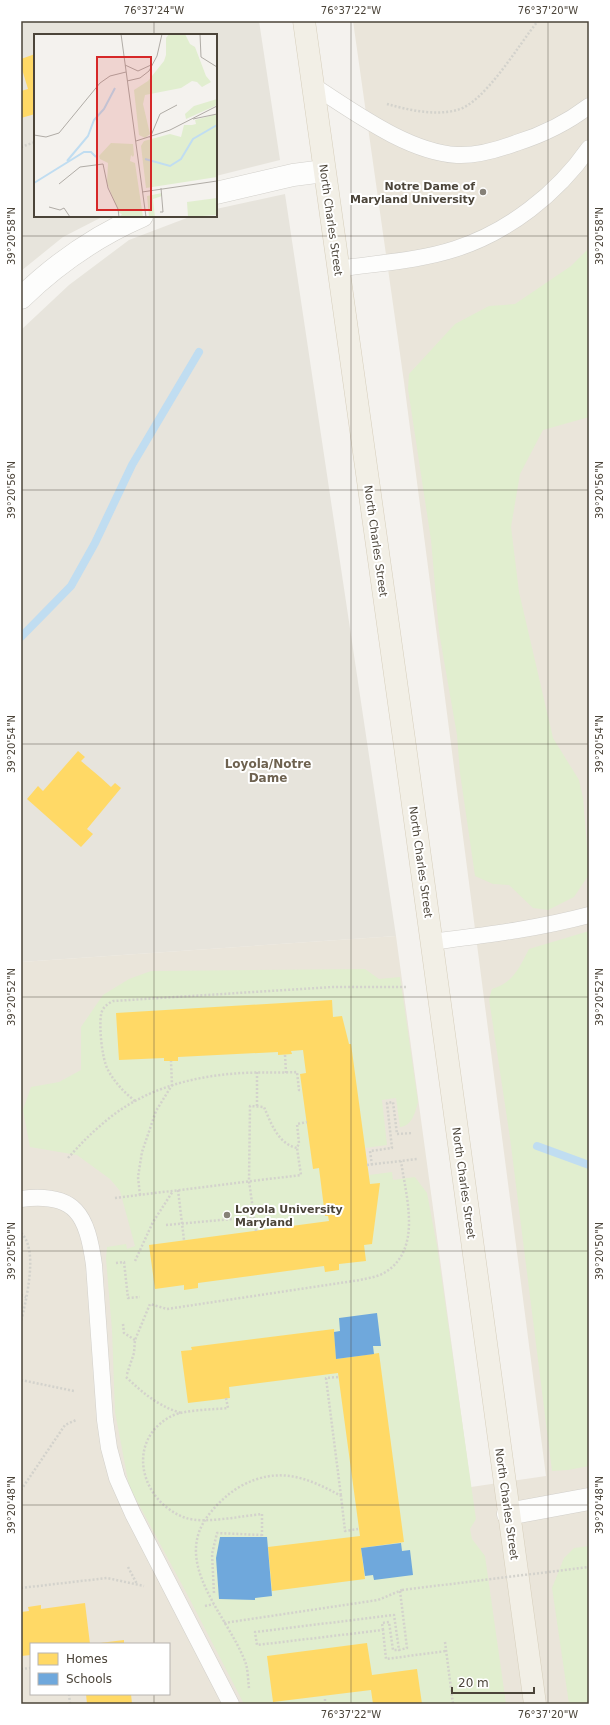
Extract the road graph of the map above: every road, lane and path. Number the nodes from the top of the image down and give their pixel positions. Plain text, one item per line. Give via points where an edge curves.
1 (304, 21) edge
2 (538, 21) edge
3 (312, 85) junction
4 (385, 104) dead end
5 (589, 106) edge
6 (34, 142) edge
7 (21, 147) edge
8 (589, 148) edge
9 (324, 171) junction
10 (217, 193) edge
11 (140, 217) edge
12 (338, 269) junction
13 (21, 298) edge
14 (589, 914) edge
15 (431, 942) junction
16 (406, 987) dead end
17 (285, 1055) dead end
18 (171, 1061) dead end
19 (257, 1072) junction
20 (286, 1073) junction
21 (172, 1085) junction
22 (302, 1090) dead end
23 (135, 1101) junction
24 (257, 1106) junction
25 (307, 1122) dead end
26 (413, 1132) dead end
27 (297, 1148) junction
28 (68, 1158) dead end
29 (417, 1159) dead end
30 (401, 1161) junction
31 (372, 1164) junction
32 (367, 1165) dead end
33 (249, 1181) junction
34 (178, 1190) junction
35 (173, 1191) junction
36 (140, 1195) junction
37 (115, 1198) dead end
38 (21, 1199) edge
39 (254, 1217) junction
40 (181, 1223) junction
41 (166, 1225) dead end
42 (256, 1231) dead end
43 (21, 1232) edge
44 (184, 1240) dead end
45 (135, 1260) dead end
46 (116, 1271) dead end
47 (21, 1295) edge
48 (26, 1297) junction
49 (140, 1297) dead end
50 (122, 1318) dead end
51 (21, 1322) edge
52 (135, 1340) junction
53 (338, 1377) dead end
54 (21, 1380) edge
55 (74, 1391) dead end
56 (226, 1398) dead end
57 (181, 1413) junction
58 (76, 1420) dead end
59 (21, 1490) edge
60 (341, 1496) junction
61 (589, 1499) edge
62 (508, 1514) junction
63 (204, 1520) junction
64 (358, 1529) dead end
65 (128, 1567) dead end
66 (589, 1567) edge
67 (137, 1584) junction
68 (21, 1588) edge
69 (150, 1589) dead end
70 (401, 1591) junction
71 (214, 1593) dead end
72 (224, 1623) junction
73 (383, 1630) junction
74 (445, 1642) dead end
75 (399, 1650) junction
76 (446, 1651) junction
77 (250, 1691) dead end
78 (325, 1699) dead end
79 (231, 1704) edge
80 (325, 1704) edge
81 (453, 1704) edge
82 (534, 1704) edge

1 - 3 main road, North Charles Street
2 - 4 path via 485,90 467,105 457,110 431,112
3 - 5 lane via 394,134 419,146 457,155 478,154 526,140 553,128
3 - 9 main road, North Charles Street
6 - 7 path
8 - 12 lane via 543,198 502,229 454,250
9 - 10 street via 293,175
9 - 12 main road, North Charles Street
11 - 13 street via 100,236 54,268
12 - 15 main road, North Charles Street
14 - 15 lane via 518,931
15 - 62 main road, North Charles Street
16 - 23 path via 332,987 113,1001 107,1004 101,1014 104,1057 112,1077
17 - 20 path
18 - 21 path
19 - 20 path
19 - 21 path via 194,1079
19 - 24 path
20 - 22 path via 297,1072 299,1090
21 - 23 path
21 - 36 path via 156,1111 142,1152 138,1177
23 - 28 path via 100,1125
24 - 27 path via 264,1107 276,1133 286,1144
24 - 33 path via 250,1106
25 - 27 path via 297,1124
26 - 31 path via 397,1134 393,1102 386,1103 392,1148 370,1151
27 - 33 path via 301,1175
29 - 30 path
30 - 31 path
30 - 52 path via 409,1216 408,1239 399,1260 383,1274 360,1280 167,1309 150,1304
31 - 32 path
33 - 34 path
33 - 39 path
34 - 35 path
34 - 40 path
35 - 36 path
35 - 45 path via 153,1222
36 - 37 path
38 - 79 lane via 47,1197 64,1202 78,1211 85,1224 91,1241 94,1265 105,1420 116,1478
39 - 40 path
39 - 42 path
40 - 41 path
40 - 44 path
43 - 48 path via 28,1242 29,1250
46 - 49 path via 115,1263 124,1262 128,1298
47 - 48 path
48 - 51 path
50 - 52 path via 124,1333
52 - 57 path via 134,1353 126,1375 144,1394 157,1403
53 - 60 path via 326,1378
54 - 55 path
56 - 57 path via 228,1408
57 - 63 path via 168,1418 149,1438 144,1452 144,1474 155,1498 164,1506 186,1518
58 - 59 path via 65,1426
60 - 63 path via 300,1477 268,1477 235,1490
60 - 64 path via 345,1531
61 - 62 street
62 - 82 main road, North Charles Street
63 - 71 path via 262,1514 262,1536 217,1533 212,1554
63 - 72 path via 198,1536 198,1570
65 - 67 path
66 - 70 path, bridge
67 - 68 path via 107,1578
67 - 69 path
70 - 72 path via 356,1605
70 - 75 path via 407,1648
72 - 77 path via 246,1664
73 - 75 path via 382,1623 389,1622 393,1650
73 - 75 path via 257,1645 255,1632 394,1615
73 - 76 path via 386,1659
74 - 76 path
76 - 81 path
78 - 80 path

